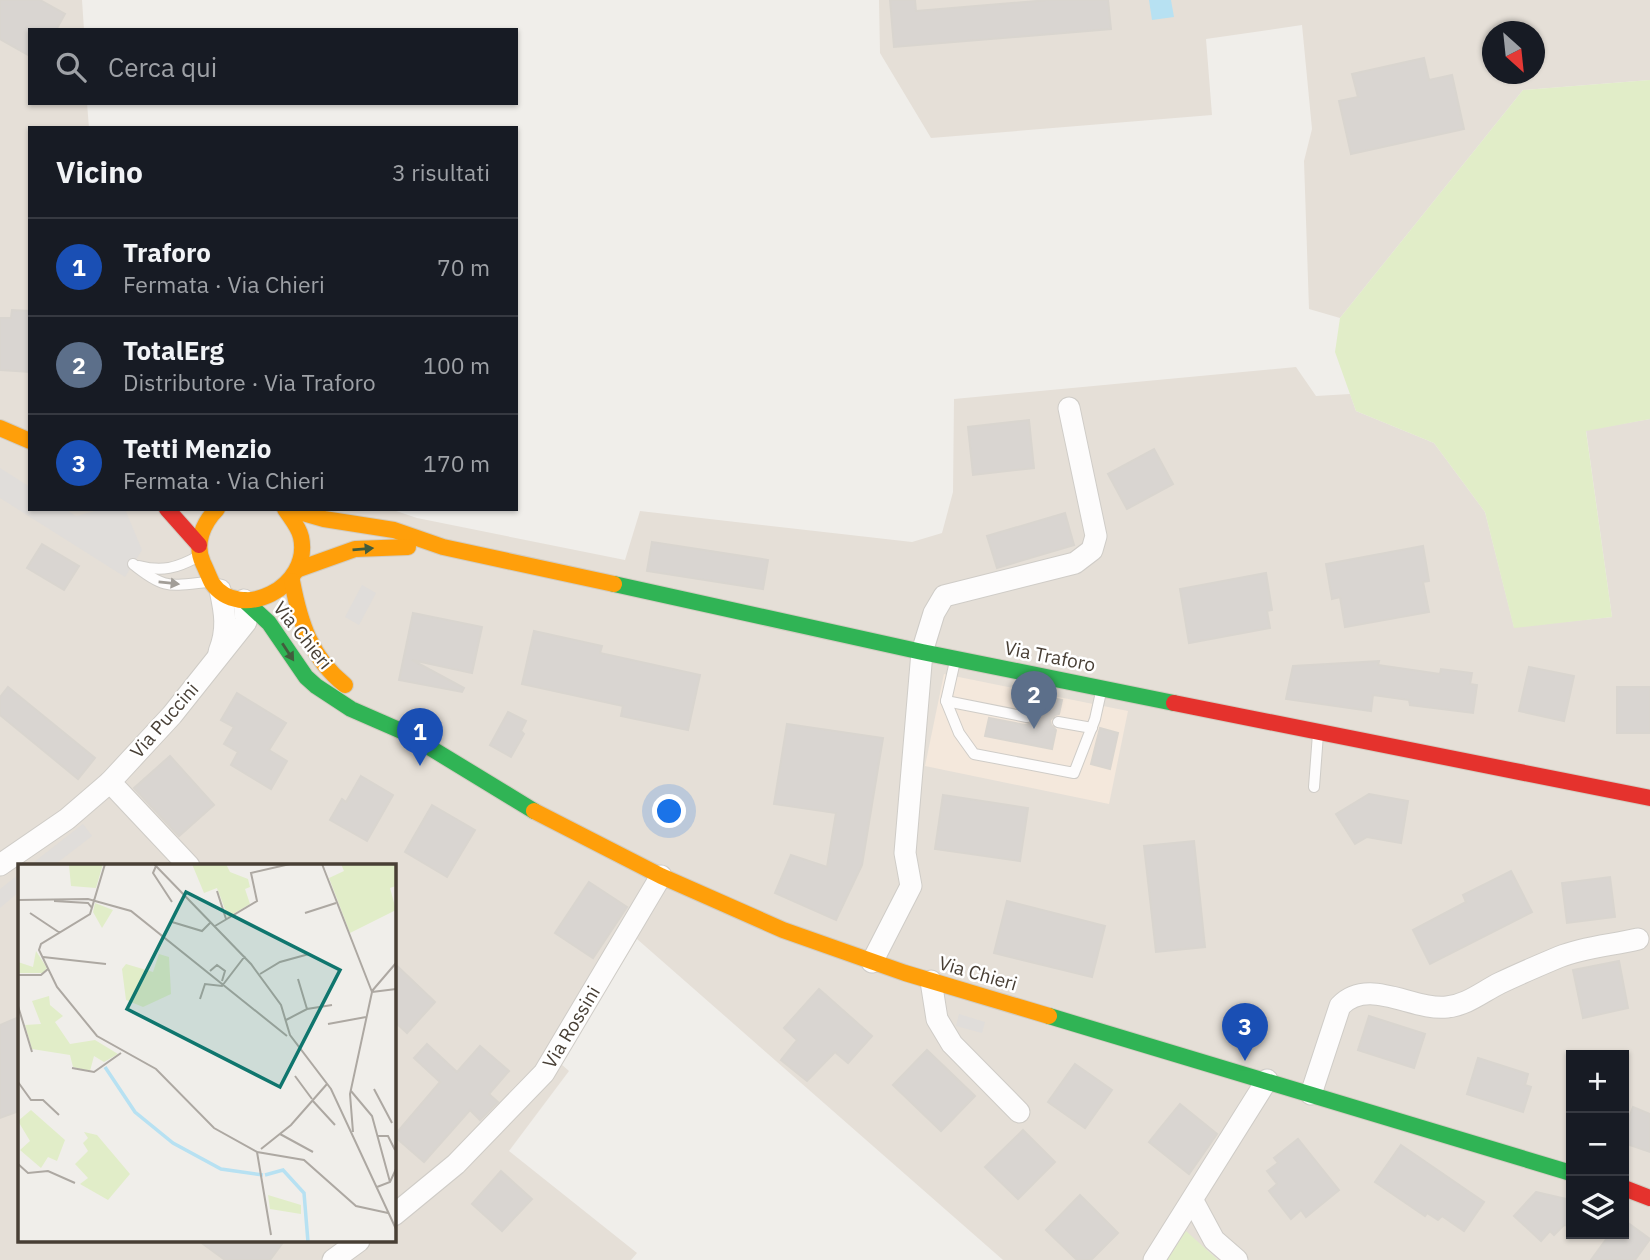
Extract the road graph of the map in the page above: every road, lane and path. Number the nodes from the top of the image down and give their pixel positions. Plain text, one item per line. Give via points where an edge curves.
1 (1069, 408) dead end
2 (0, 416) edge
3 (28, 423) edge
4 (0, 428) edge
5 (28, 440) edge
6 (169, 511) edge
7 (215, 511) edge
8 (288, 511) edge
9 (294, 511) edge
10 (443, 547) junction
11 (200, 550) junction
12 (295, 575) junction
13 (216, 586) junction
14 (244, 600) junction
15 (922, 652) junction
16 (216, 657) junction
17 (956, 658) junction
18 (1102, 688) junction
19 (946, 701) junction
20 (1027, 717) dead end
21 (1058, 722) dead end
22 (1092, 728) junction
23 (1318, 731) junction
24 (405, 733) junction
25 (110, 782) junction
26 (1314, 787) dead end
27 (1650, 797) edge
28 (188, 864) edge
29 (0, 865) edge
30 (660, 876) junction
31 (1638, 939) dead end
32 (872, 962) junction
33 (931, 981) junction
34 (1267, 1080) junction
35 (1311, 1094) junction
36 (1019, 1112) dead end
37 (1566, 1170) edge
38 (1629, 1190) edge
39 (1650, 1198) edge
40 (1193, 1201) junction
41 (396, 1213) edge
42 (358, 1242) edge
43 (333, 1260) edge
44 (1154, 1260) edge
45 (1237, 1260) edge

1 - 15 street via 1096,536 1092,550 1075,563 944,596
2 - 3 main road
4 - 5 main road
6 - 11 main road
7 - 11 main road via 206,522
8 - 12 main road, Via Chieri via 303,540
9 - 10 main road, Via Traforo via 394,530
12 -> 10 main road, Via Traforo via 355,549
10 - 15 main road, Via Traforo
11 - 13 main road via 205,572
11 -> 13 lane via 180,566 166,569 133,564 163,585
12 - 14 main road, Via Traforo via 276,594
12 - 24 main road, Via Chieri via 298,618 323,667
13 - 14 main road
13 - 16 street via 226,615
14 - 16 street, Via Puccini via 246,622
14 -> 24 main road, Via Chieri via 269,623 316,686 351,709
15 - 17 main road, Via Traforo
15 - 32 street via 905,853 911,886
16 - 25 street, Via Puccini via 172,715
17 - 18 main road, Via Traforo
17 - 19 lane
18 - 22 lane
18 - 23 main road, Via Traforo
19 - 20 lane
19 - 22 lane via 974,754 1074,773
21 - 22 lane
23 - 26 lane
23 - 27 main road, Via Traforo
24 - 30 main road, Via Chieri via 551,822
25 - 28 street
25 - 29 street, Via Puccini
30 - 32 main road, Via Chieri via 783,930
30 - 41 street, Via Rossini via 544,1073 456,1164
31 - 35 street via 1563,955 1462,1005 1444,1008 1358,993 1348,997 1339,1006
32 - 33 main road, Via Chieri
33 - 34 main road, Via Chieri
33 - 36 street via 937,1018 952,1044
34 - 35 main road, Via Chieri
34 - 40 street
35 - 37 main road, Via Chieri
38 - 39 main road
40 - 44 street
40 - 45 street via 1214,1240
42 - 43 street

